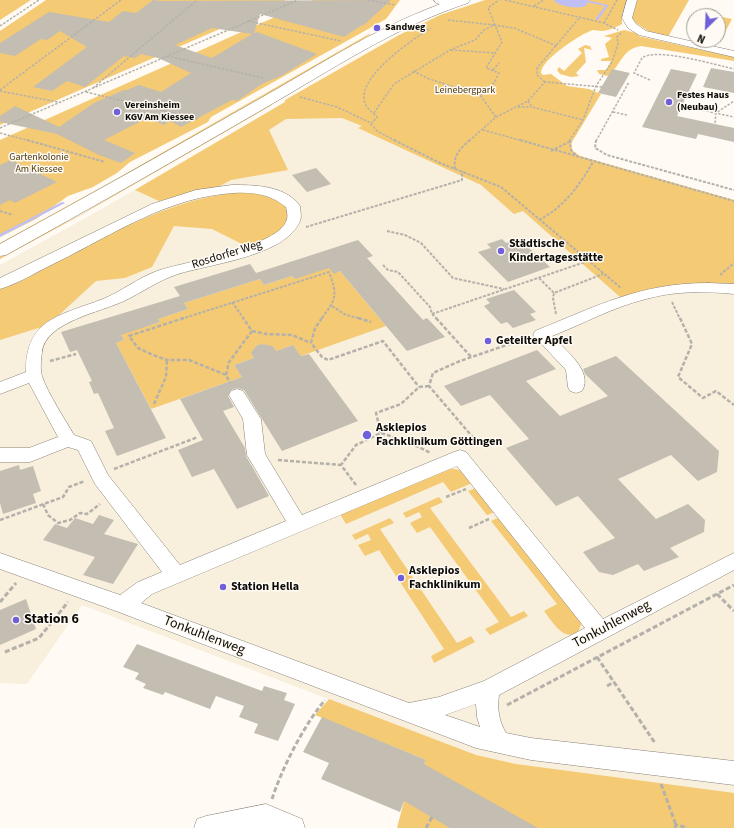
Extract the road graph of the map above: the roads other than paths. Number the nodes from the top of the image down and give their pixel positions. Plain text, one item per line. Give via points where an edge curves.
1 (464, 0) edge
2 (632, 0) edge
3 (446, 1) edge
4 (734, 54) edge
5 (0, 251) edge
6 (0, 284) edge
7 (734, 289) edge
8 (34, 375) junction
9 (576, 387) dead end
10 (0, 388) edge
11 (237, 395) road end
12 (68, 440) junction
13 (0, 455) edge
14 (298, 524) junction
15 (0, 561) edge
16 (734, 561) edge
17 (176, 575) junction
18 (123, 605) junction
19 (600, 632) junction
20 (490, 689) junction
21 (408, 713) junction
22 (500, 743) junction
23 (734, 773) edge
24 (206, 828) edge
25 (293, 828) edge

1 - 3 main road
2 - 4 street via 627,18 632,26 642,33
3 - 5 main road
6 - 8 street, Rosdorfer Weg via 143,212 190,196 225,190 255,189 274,193 290,202 295,210 296,216 290,229 263,246 174,271 51,327 39,339 34,351
7 - 9 street via 702,287 632,297 541,335 574,368
8 - 10 street
8 - 12 street, Rosdorfer Weg
11 - 14 street via 252,419 256,456
12 - 13 street via 30,455
12 - 17 street via 85,446 107,487
14 - 17 street
14 - 19 street via 454,459
15 - 18 street, Tonkuhlenweg
16 - 19 street, Tonkuhlenweg
17 - 18 street via 145,588
18 - 21 street, Tonkuhlenweg
19 - 20 street, Tonkuhlenweg
20 - 21 street, Tonkuhlenweg via 445,705
20 - 22 street via 486,700 487,715 492,731
21 - 22 street, Tonkuhlenweg
22 - 23 street, Tonkuhlenweg via 531,749
24 - 25 street via 266,816

